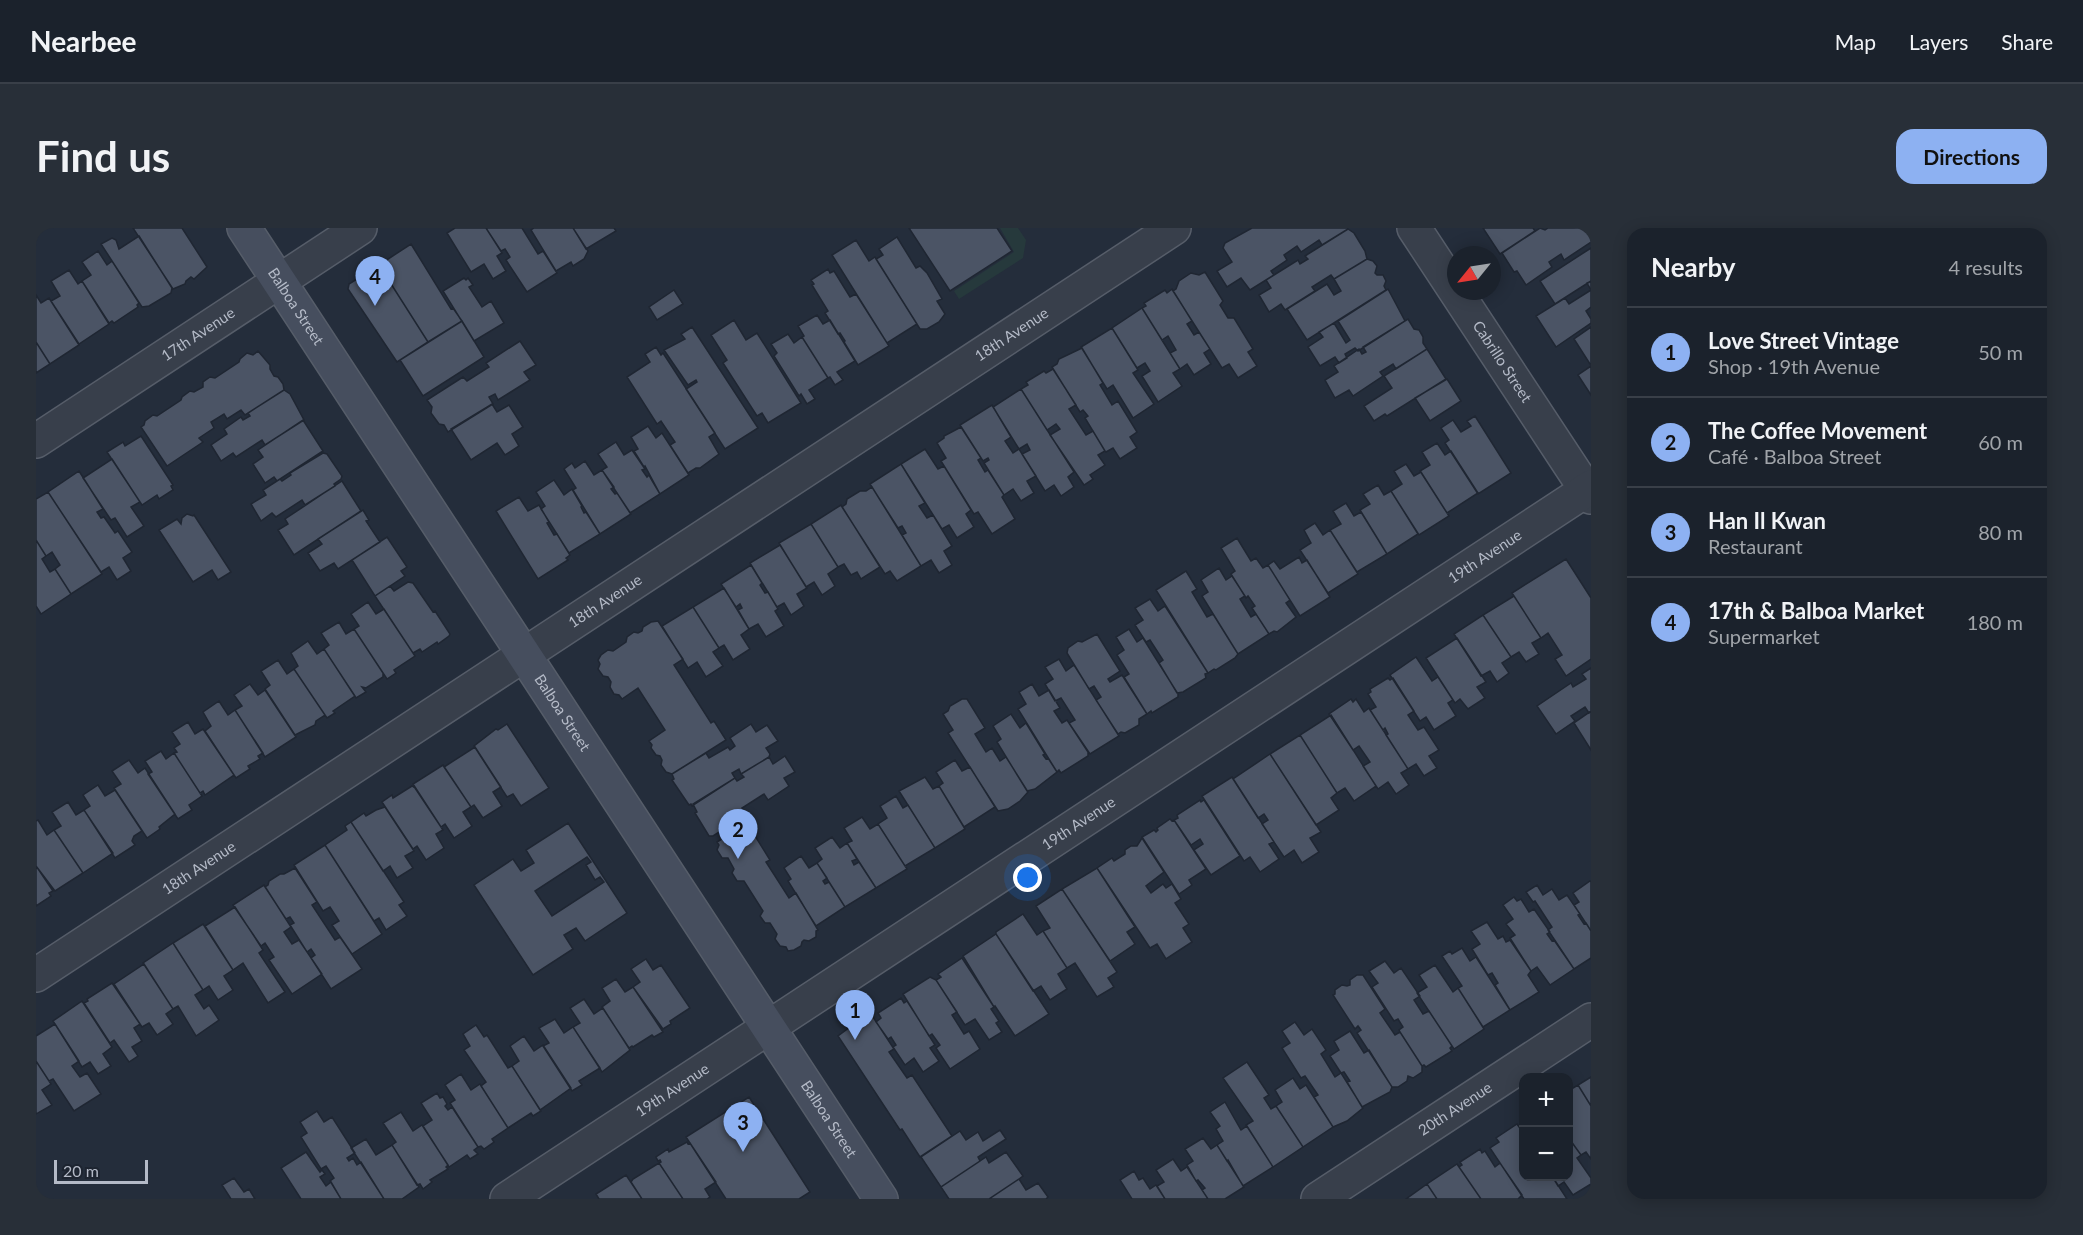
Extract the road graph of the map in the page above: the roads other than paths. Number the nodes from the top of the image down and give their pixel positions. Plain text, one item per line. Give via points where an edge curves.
1 (244, 228) edge
2 (360, 228) edge
3 (1174, 228) edge
4 (1414, 228) edge
5 (279, 281) junction
6 (36, 441) edge
7 (1590, 491) edge
8 (524, 655) junction
9 (36, 975) edge
10 (1591, 1020) edge
11 (768, 1027) junction
12 (507, 1199) edge
13 (881, 1199) edge
14 (1318, 1199) edge

1 - 5 street, Balboa Street
2 - 5 street, 17th Avenue
3 - 8 street, 18th Avenue
4 - 7 street, Cabrillo Street
5 - 6 street, 17th Avenue
5 - 8 street, Balboa Street
7 - 11 street, 19th Avenue
8 - 9 street, 18th Avenue
8 - 11 street, Balboa Street
10 - 14 street, 20th Avenue
11 - 12 street, 19th Avenue
11 - 13 street, Balboa Street

